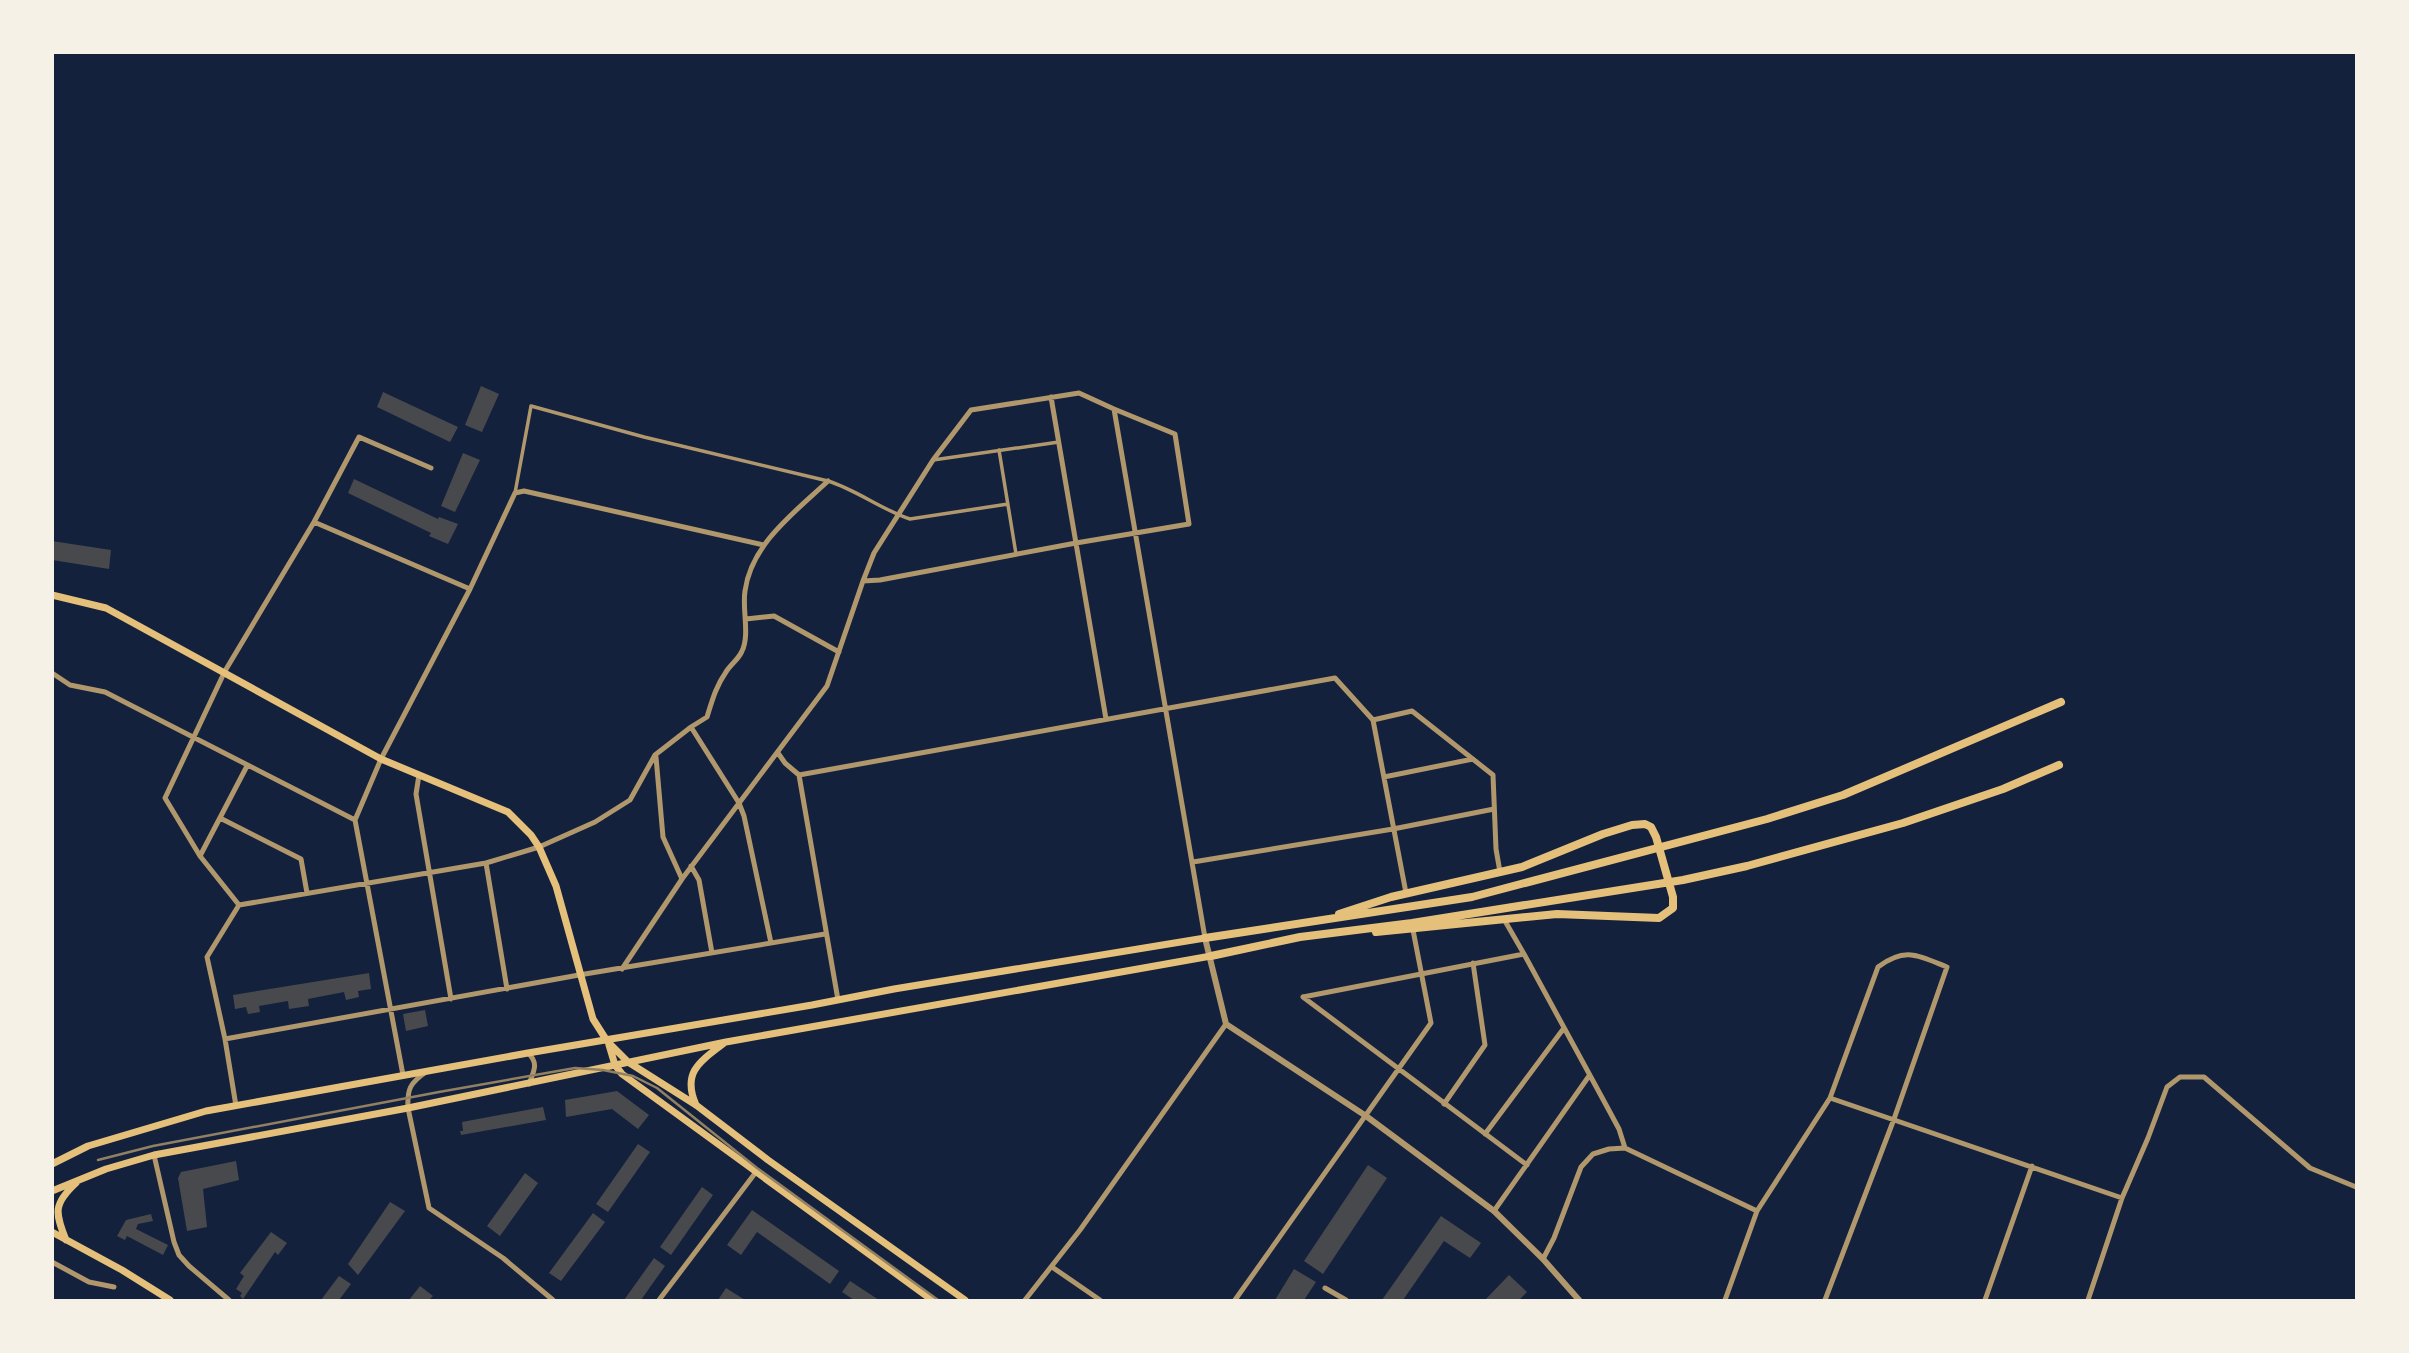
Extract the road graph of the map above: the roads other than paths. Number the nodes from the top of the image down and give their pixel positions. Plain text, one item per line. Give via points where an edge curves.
1 (1051, 397) junction
2 (1114, 409) junction
3 (1059, 442) junction
4 (999, 450) junction
5 (933, 460) junction
6 (431, 468) dead end
7 (828, 481) junction
8 (515, 493) junction
9 (1008, 504) junction
10 (897, 515) junction
11 (314, 522) junction
12 (1135, 533) junction
13 (1076, 543) junction
14 (764, 545) junction
15 (1016, 554) junction
16 (863, 581) junction
17 (471, 589) junction
18 (52, 595) edge
19 (746, 619) junction
20 (839, 652) junction
21 (225, 671) junction
22 (52, 673) edge
23 (2061, 702) dead end
24 (1166, 708) junction
25 (1106, 719) junction
26 (1373, 720) junction
27 (691, 727) junction
28 (194, 739) junction
29 (778, 752) junction
30 (656, 755) junction
31 (382, 758) junction
32 (1472, 759) junction
33 (2059, 765) dead end
34 (247, 766) junction
35 (419, 775) junction
36 (799, 775) junction
37 (1384, 777) junction
38 (739, 803) junction
39 (1494, 809) junction
40 (220, 818) junction
41 (355, 820) junction
42 (1394, 829) junction
43 (539, 847) junction
44 (200, 856) junction
45 (1193, 862) junction
46 (486, 863) junction
47 (691, 866) junction
48 (1500, 872) junction
49 (430, 873) junction
50 (682, 878) junction
51 (366, 883) junction
52 (307, 893) junction
53 (1406, 893) junction
54 (239, 905) junction
55 (1505, 921) junction
56 (1315, 922) junction
57 (1413, 930) junction
58 (825, 934) junction
59 (1300, 937) junction
60 (1205, 938) junction
61 (771, 943) junction
62 (712, 953) junction
63 (1524, 954) junction
64 (1211, 957) junction
65 (1473, 963) junction
66 (622, 969) junction
67 (1422, 972) junction
68 (579, 975) junction
69 (507, 989) junction
70 (451, 999) junction
71 (838, 1000) junction
72 (391, 1011) junction
73 (1226, 1024) junction
74 (1564, 1028) junction
75 (225, 1039) junction
76 (607, 1041) junction
77 (726, 1042) junction
78 (528, 1053) junction
79 (628, 1062) junction
80 (615, 1065) junction
81 (1399, 1069) junction
82 (428, 1071) junction
83 (403, 1075) junction
84 (1589, 1076) junction
85 (529, 1084) junction
86 (1830, 1098) junction
87 (1444, 1104) junction
88 (696, 1105) junction
89 (236, 1106) junction
90 (408, 1108) junction
91 (1366, 1116) junction
92 (1894, 1119) junction
93 (1485, 1134) junction
94 (1625, 1148) junction
95 (154, 1155) junction
96 (52, 1164) edge
97 (1527, 1165) junction
98 (2032, 1166) junction
99 (756, 1172) junction
100 (83, 1177) junction
101 (2357, 1187) edge
102 (52, 1191) edge
103 (2122, 1198) junction
104 (1494, 1211) junction
105 (1757, 1211) junction
106 (52, 1234) edge
107 (66, 1240) junction
108 (1543, 1259) junction
109 (52, 1262) edge
110 (1054, 1264) junction
111 (114, 1287) dead end
112 (1325, 1288) dead end
113 (170, 1300) edge
114 (229, 1300) edge
115 (553, 1300) edge
116 (659, 1300) edge
117 (932, 1300) edge
118 (965, 1300) edge
119 (1025, 1300) edge
120 (1100, 1300) edge
121 (1235, 1300) edge
122 (1346, 1300) edge
123 (1579, 1300) edge
124 (1725, 1300) edge
125 (1825, 1300) edge
126 (1985, 1300) edge
127 (2088, 1300) edge

1 - 2 street via 1079,393
1 - 3 street
1 - 5 street via 971,410
2 - 12 street
2 - 12 street via 1175,434 1189,524
3 - 4 street
3 - 13 street
4 - 5 street
4 - 9 street
5 - 10 street
6 - 11 street via 359,438
7 - 8 street via 531,405
7 - 10 street
7 - 14 street
8 - 14 street via 524,491
8 - 17 street
9 - 10 street via 910,519
9 - 15 street
10 - 16 street
11 - 17 street
11 - 21 street
12 - 13 street
12 - 24 street
13 - 15 street
13 - 25 street
14 - 19 street via 749,568
15 - 16 street
16 - 20 street
17 - 31 street
18 - 21 main road via 106,608
19 - 20 street via 774,616
19 - 27 street via 743,650 725,673 707,717
20 - 29 street via 827,687
21 - 28 street
21 - 31 main road
22 - 28 street via 70,685 105,692
23 - 56 highway via 1843,795 1767,819 1472,897
24 - 25 street
24 - 26 street via 1335,678
24 - 45 street
25 - 36 street
26 - 32 street via 1412,711
26 - 37 street
27 - 30 street
27 - 38 street
28 - 34 street
28 - 44 street via 165,798
29 - 36 street
29 - 38 street
30 - 43 street via 630,800
30 - 50 street via 663,837
31 - 35 main road
31 - 41 street
32 - 37 street
32 - 39 street via 1493,775
33 - 59 highway via 1903,823 1778,859 1683,880
34 - 40 street
34 - 41 street
35 - 43 main road via 508,812
35 - 49 street via 416,794
36 - 58 street
37 - 42 street
38 - 47 street
38 - 61 street
39 - 42 street
39 - 48 street
40 - 44 street
40 - 52 street via 301,859
41 - 51 street
42 - 45 street
42 - 53 street
43 - 46 street
43 - 68 main road via 556,886
44 - 54 street
45 - 60 street
46 - 49 street
46 - 69 street
47 - 50 street
47 - 62 street via 699,880
48 - 53 highway
48 - 55 highway via 1645,824 1656,837 1672,897 1673,908 1659,918 1556,915
49 - 51 street
49 - 70 street
50 - 66 street
51 - 52 street
51 - 72 street
52 - 54 street
53 - 56 highway
54 - 75 street via 207,957
55 - 57 highway
55 - 63 street
56 - 60 highway
57 - 59 highway
57 - 67 street
58 - 61 street
58 - 71 street
59 - 64 highway
60 - 64 street
60 - 71 main road
61 - 62 street
62 - 66 street
63 - 65 street
63 - 74 street
64 - 73 street
64 - 77 main road
65 - 67 street
65 - 87 street via 1485,1045
66 - 68 street
67 - 81 street via 1431,1024
67 - 81 street via 1303,997
68 - 69 street
68 - 76 main road via 593,1019
69 - 70 street
70 - 72 street
71 - 76 main road
72 - 75 street
72 - 83 street
73 - 91 street
73 - 110 street
74 - 84 street
74 - 93 street
75 - 89 street
76 - 78 main road
76 - 79 main road
76 - 80 main road
77 - 79 main road
77 - 88 main road via 698,1063 692,1075 690,1090
78 - 82 main road
78 - 85 street via 536,1067
79 - 80 main road
79 - 88 main road
80 - 85 main road
80 - 99 main road
81 - 87 street
81 - 91 street
82 - 83 main road
82 - 90 street via 412,1081
83 - 89 main road
84 - 94 street
84 - 97 street
85 - 90 main road
86 - 92 street
86 - 92 street via 1878,967 1903,953 1947,967
86 - 105 street
87 - 93 street
88 - 118 main road
89 - 96 main road via 88,1146
90 - 95 main road
90 - 115 street via 429,1208 503,1258
91 - 104 street
91 - 121 street
92 - 98 street
92 - 125 street
93 - 97 street
94 - 105 street
94 - 108 street via 1593,1154 1581,1167
95 - 100 main road
95 - 114 street via 179,1255
97 - 104 street
98 - 103 street
98 - 126 street
99 - 116 street
99 - 117 main road
100 - 102 main road
100 - 107 main road via 58,1206 57,1218
101 - 103 street via 2310,1168 2204,1077 2180,1077 2167,1087
103 - 127 street
104 - 108 street
105 - 124 street
106 - 107 main road
107 - 113 main road
108 - 123 street
109 - 111 street via 89,1282
110 - 119 street
110 - 120 street
112 - 122 street

